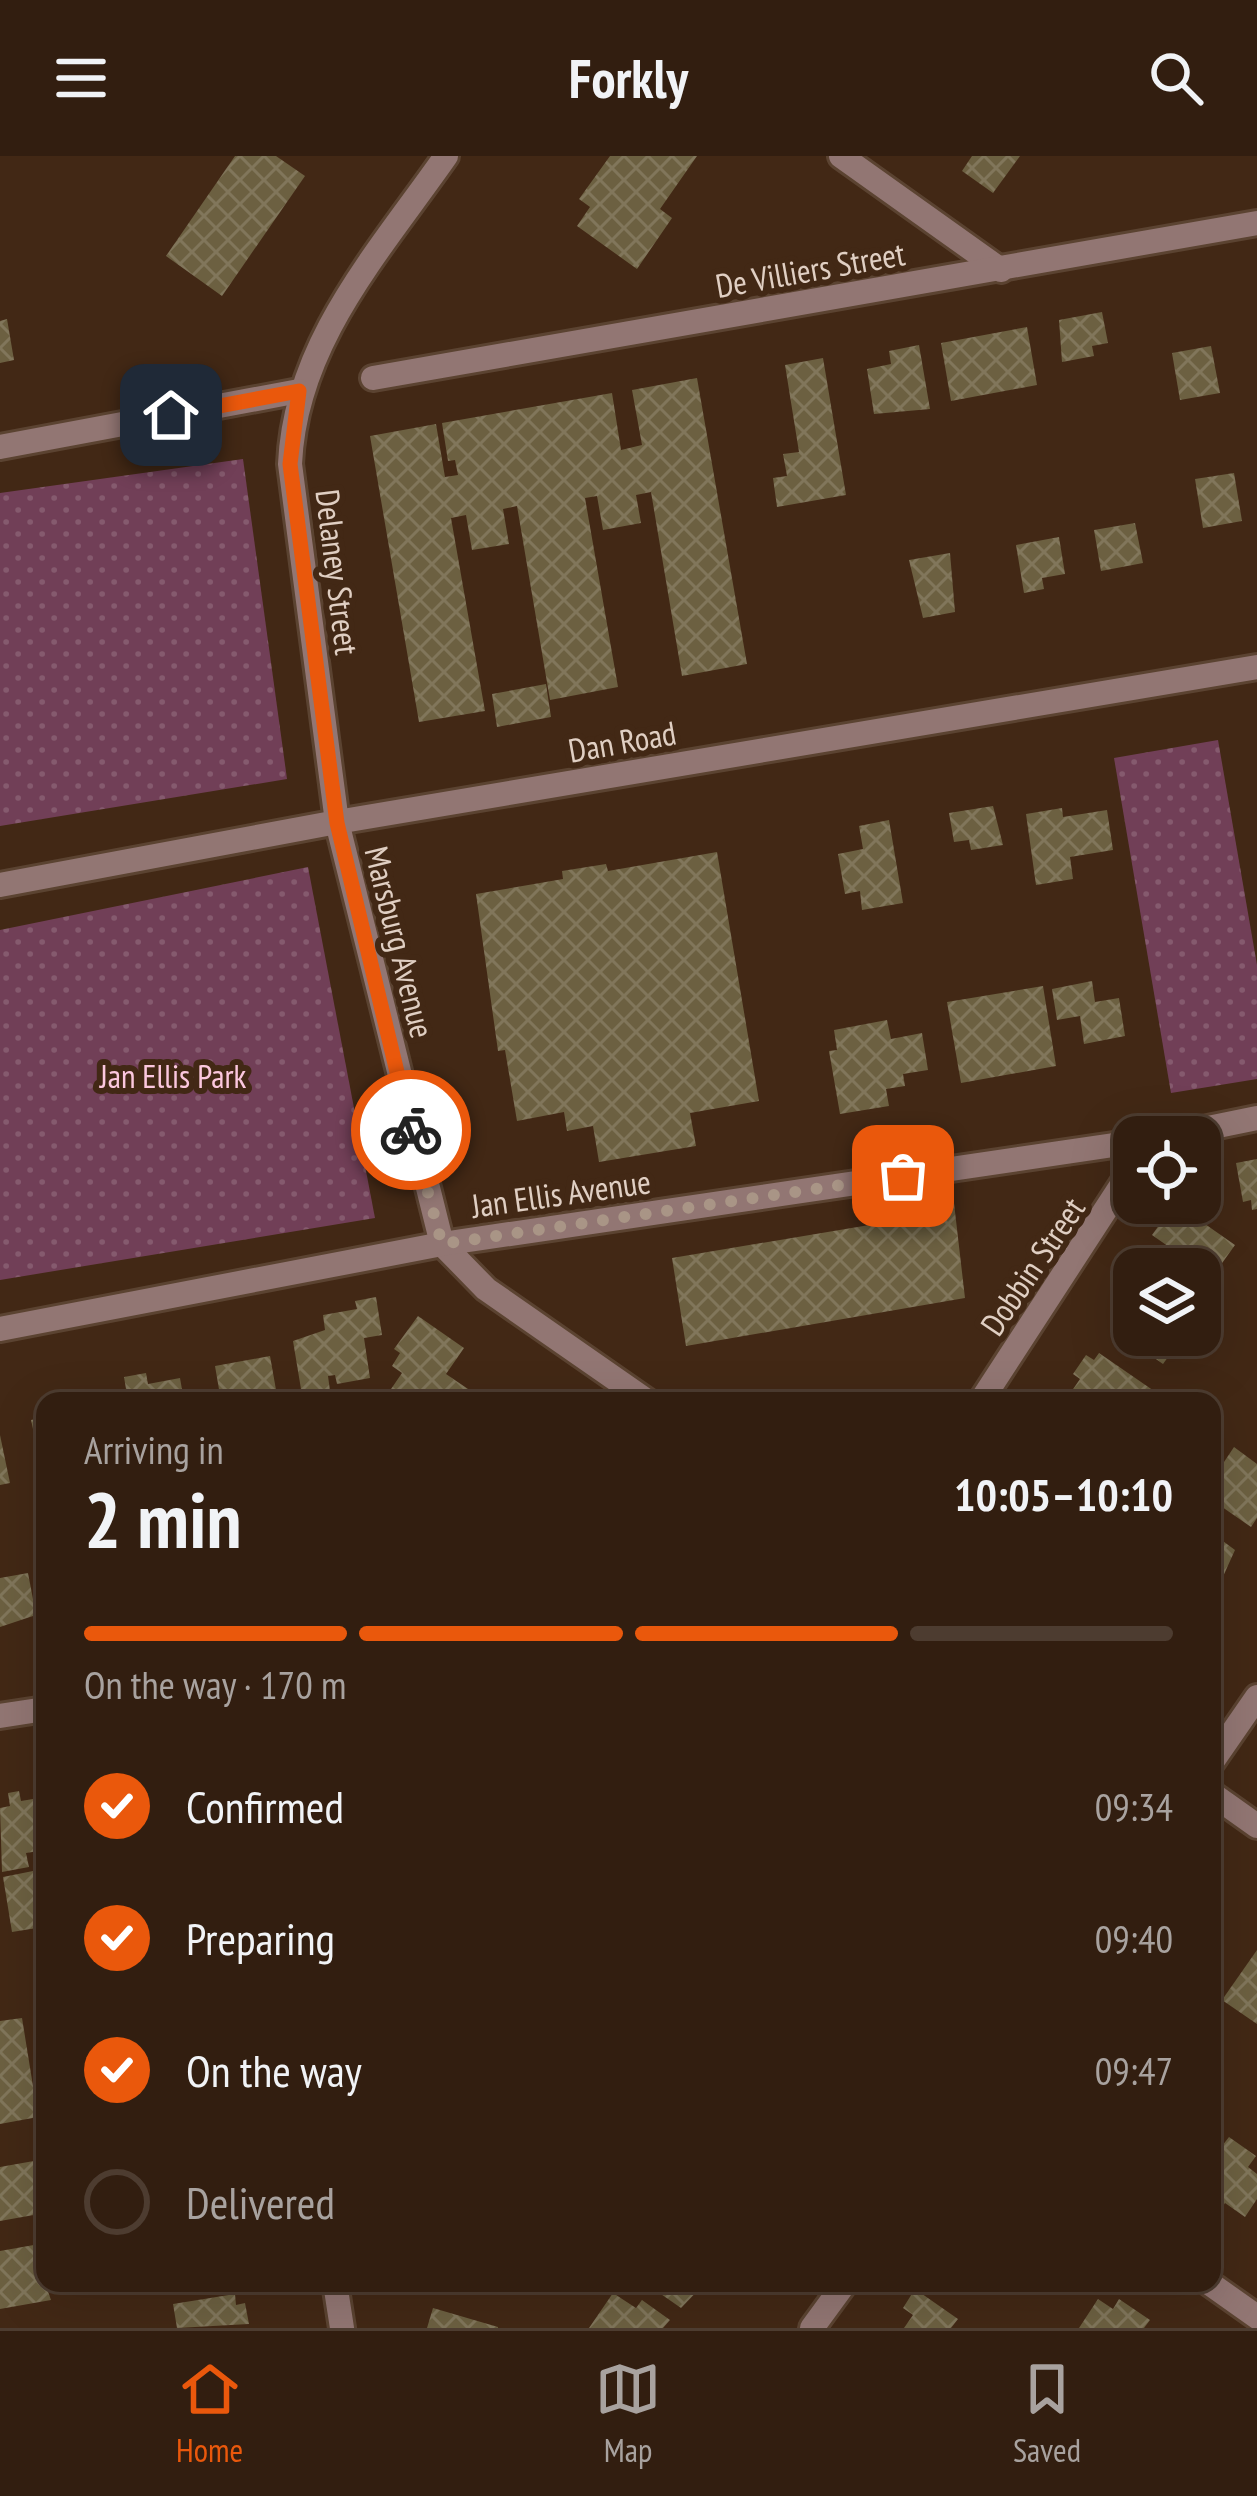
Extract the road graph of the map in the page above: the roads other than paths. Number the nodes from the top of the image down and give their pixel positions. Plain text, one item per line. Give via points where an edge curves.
1 (446, 156) edge
2 (842, 156) edge
3 (1257, 223) edge
4 (1000, 270) junction
5 (373, 378) dead end
6 (299, 391) junction
7 (0, 447) edge
8 (1257, 667) edge
9 (337, 823) junction
10 (0, 885) edge
11 (1257, 1118) edge
12 (1221, 1125) edge
13 (1113, 1145) edge
14 (1113, 1198) edge
15 (442, 1244) junction
16 (0, 1329) edge
17 (634, 1392) edge
18 (987, 1392) edge
19 (1257, 1697) edge
20 (36, 1710) edge
21 (0, 1716) edge
22 (1221, 1749) edge
23 (1221, 1800) edge
24 (1257, 1826) edge
25 (336, 2292) edge
26 (838, 2292) edge
27 (1221, 2292) edge
28 (1257, 2317) edge
29 (342, 2328) edge
30 (812, 2328) edge

1 - 6 street, Delaney Street via 339,311
2 - 4 street
3 - 4 street, De Villiers Street
4 - 5 street, De Villiers Street
6 - 7 street
6 - 9 street, Delaney Street via 290,464
8 - 9 street, Dan Road
9 - 10 street, Dan Road
9 - 15 street, Marsburg Avenue
11 - 12 street
13 - 15 street, Jan Ellis Avenue
14 - 18 street, Dobbin Street
15 - 16 street, Jan Ellis Avenue
15 - 17 street via 486,1289
19 - 22 street
20 - 21 street
23 - 24 street
25 - 29 street
26 - 30 street
27 - 28 street

